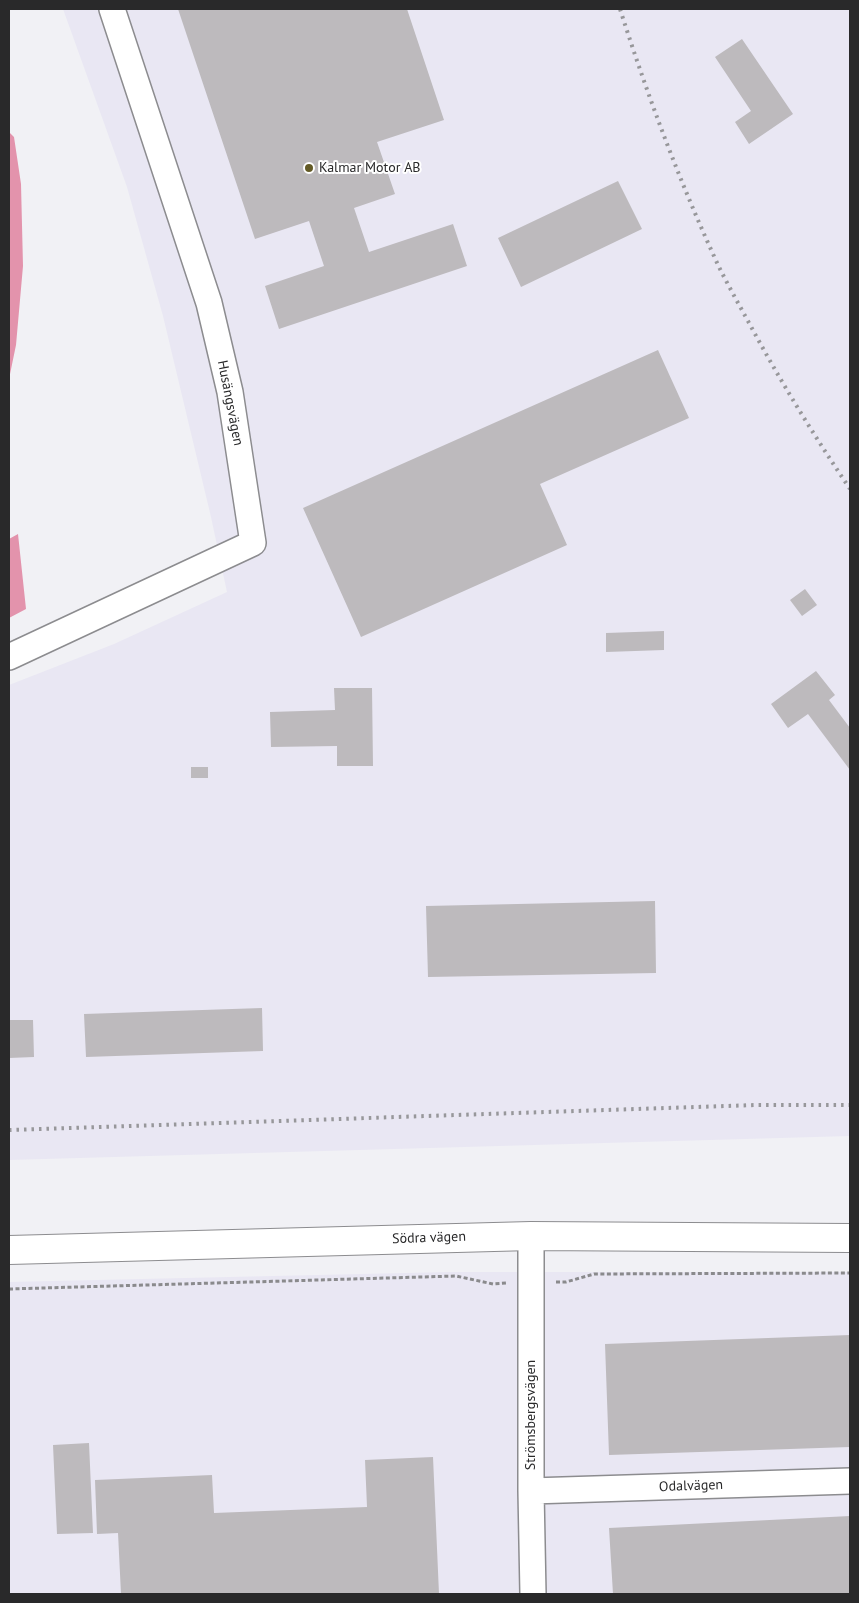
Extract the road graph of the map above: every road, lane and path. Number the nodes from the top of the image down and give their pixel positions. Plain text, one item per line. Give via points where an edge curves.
1 (112, 9) edge
2 (9, 657) edge
3 (531, 1236) junction
4 (850, 1238) edge
5 (9, 1250) edge
6 (850, 1273) edge
7 (531, 1282) junction
8 (9, 1290) edge
9 (850, 1482) edge
10 (531, 1491) junction
11 (533, 1594) edge

1 - 2 street, Husängsvägen via 209,303 230,392 253,543
3 - 4 main road, Södra vägen
3 - 5 main road, Södra vägen
3 - 7 street, Strömsbergsvägen
6 - 7 path via 594,1274 566,1282
7 - 8 path via 493,1284 456,1276
7 - 10 street, Strömsbergsvägen
9 - 10 street, Odalvägen
10 - 11 street, Strömsbergsvägen

